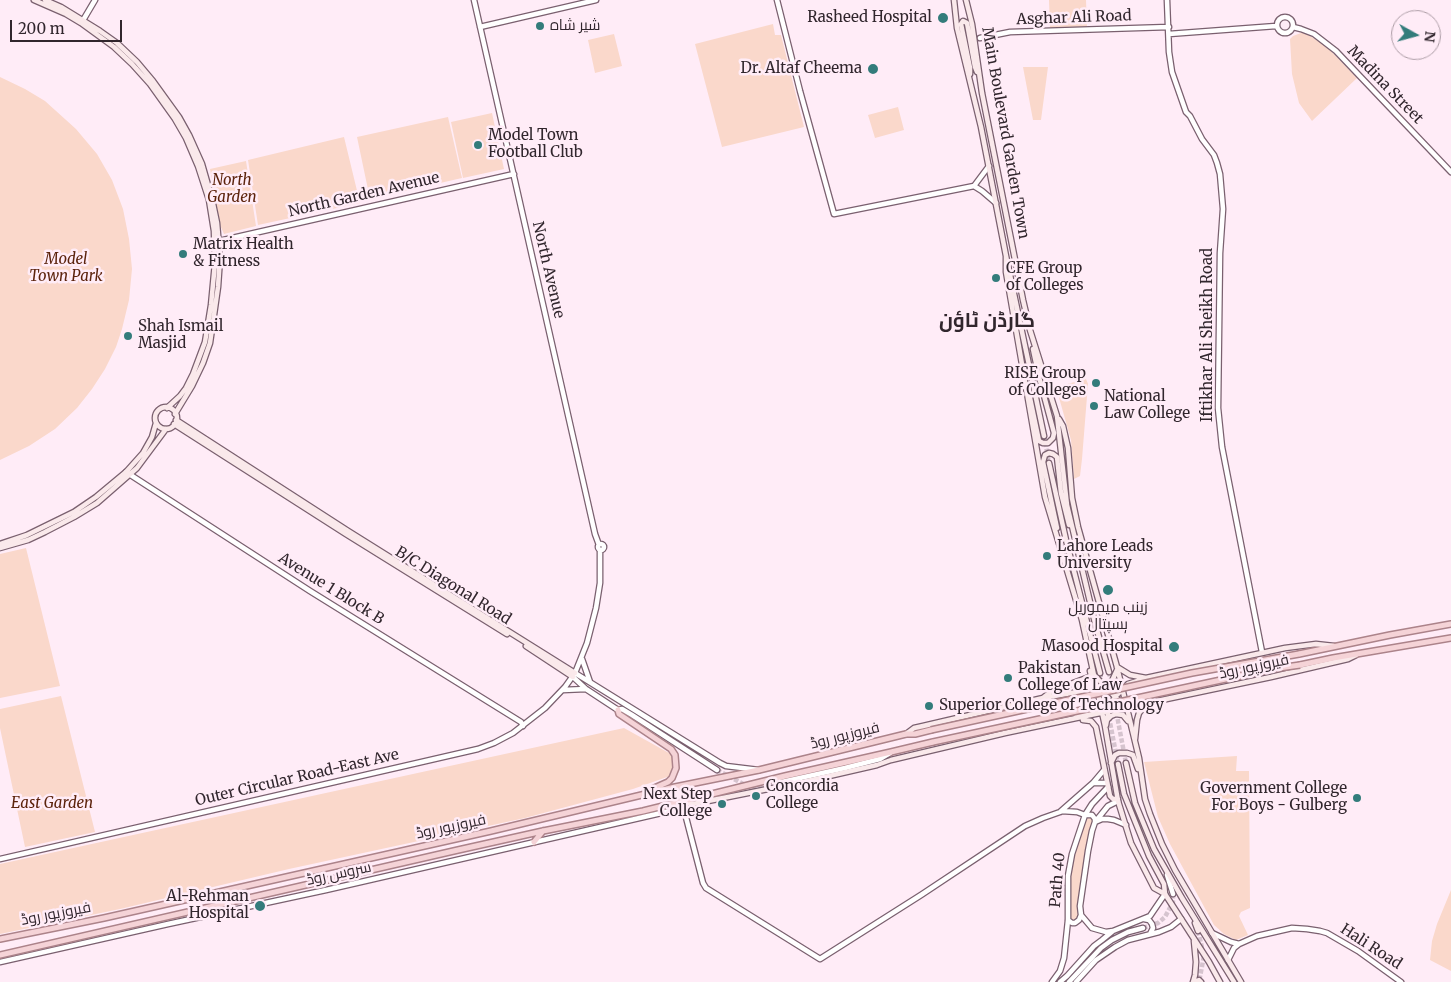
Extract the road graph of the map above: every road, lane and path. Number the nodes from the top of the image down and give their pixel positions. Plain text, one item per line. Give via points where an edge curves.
1 (34, 0) edge
2 (45, 0) edge
3 (95, 0) edge
4 (474, 0) edge
5 (596, 0) edge
6 (777, 0) edge
7 (954, 0) edge
8 (966, 0) edge
9 (1167, 0) edge
10 (82, 21) junction
11 (1276, 26) junction
12 (480, 27) junction
13 (1168, 27) junction
14 (1293, 27) junction
15 (1169, 34) junction
16 (980, 38) dead end
17 (979, 76) junction
18 (970, 78) junction
19 (989, 166) junction
20 (1451, 172) edge
21 (514, 174) junction
22 (974, 186) junction
23 (996, 203) junction
24 (219, 241) junction
25 (1006, 256) junction
26 (1030, 330) junction
27 (1021, 357) junction
28 (167, 408) junction
29 (175, 414) junction
30 (1056, 416) junction
31 (175, 422) junction
32 (156, 423) junction
33 (166, 429) junction
34 (1044, 436) tunnel mouth
35 (1049, 463) tunnel mouth
36 (128, 473) junction
37 (0, 544) edge
38 (0, 548) edge
39 (1083, 574) junction
40 (1070, 578) junction
41 (1451, 624) edge
42 (1086, 638) junction
43 (1451, 638) edge
44 (1334, 646) junction
45 (1262, 652) junction
46 (1362, 653) junction
47 (581, 658) junction
48 (1117, 669) junction
49 (1109, 672) tunnel mouth
50 (1100, 673) tunnel mouth
51 (574, 675) junction
52 (1094, 675) junction
53 (1146, 678) junction
54 (590, 682) junction
55 (586, 688) junction
56 (562, 690) junction
57 (1108, 690) junction
58 (1122, 690) junction
59 (1115, 697) junction
60 (1042, 698) junction
61 (1147, 704) junction
62 (1100, 705) junction
63 (1126, 708) junction
64 (618, 710) junction
65 (1108, 712) junction
66 (1102, 713) junction
67 (1065, 721) junction
68 (1129, 722) junction
69 (523, 726) junction
70 (1105, 726) junction
71 (906, 734) junction
72 (1135, 743) junction
73 (891, 752) junction
74 (891, 760) junction
75 (1126, 763) tunnel mouth
76 (1111, 764) junction
77 (1118, 764) tunnel mouth
78 (845, 768) junction
79 (717, 770) tunnel mouth
80 (759, 770) junction
81 (1104, 770) junction
82 (1141, 776) junction
83 (782, 782) tunnel mouth
84 (1093, 783) junction
85 (1107, 785) junction
86 (636, 796) junction
87 (1118, 800) junction
88 (682, 805) junction
89 (1062, 811) junction
90 (1085, 815) junction
91 (1095, 822) junction
92 (1126, 825) junction
93 (543, 831) junction
94 (534, 842) junction
95 (0, 859) edge
96 (1167, 873) junction
97 (1165, 894) junction
98 (1173, 894) tunnel mouth
99 (1182, 898) junction
100 (1081, 915) junction
101 (1144, 919) junction
102 (1181, 919) junction
103 (1068, 920) junction
104 (1143, 928) tunnel mouth
105 (1113, 932) junction
106 (1198, 932) tunnel mouth
107 (1212, 933) junction
108 (1150, 934) junction
109 (1194, 938) junction
110 (0, 939) edge
111 (1239, 944) junction
112 (0, 954) edge
113 (1228, 960) junction
114 (0, 962) edge
115 (1052, 982) edge
116 (1060, 982) edge
117 (1070, 982) edge
118 (1076, 982) edge
119 (1194, 982) edge
120 (1201, 982) edge
121 (1220, 982) edge
122 (1234, 982) edge
123 (1241, 982) edge
124 (1401, 982) edge

1 - 10 main road
2 - 10 main road
3 - 10 street
4 - 12 street, North Avenue
5 - 12 street
6 - 22 street via 834,214
7 - 18 main road, Main Boulevard Garden Town via 957,28
8 - 17 main road, Main Boulevard Garden Town
9 - 13 street, Iftikhar Ali Sheikh Road
10 - 24 main road via 117,43 137,62 179,117 202,164
10 - 28 main road via 132,64 175,119 198,166 209,200 215,263 205,342 186,388
11 - 14 street via 1283,33 1288,33
11 - 14 street via 1277,21 1284,17 1290,18
11 - 15 street
12 - 21 street, North Avenue
13 - 15 street, Iftikhar Ali Sheikh Road
13 - 16 street, Asghar Ali Road via 1010,32
14 - 20 street, Madina Street via 1314,34 1336,51
15 - 45 street, Iftikhar Ali Sheikh Road via 1172,72 1182,102 1214,155 1220,174 1223,209 1218,408 1222,447
17 - 18 main road via 967,23 963,21
17 - 26 main road, Main Boulevard Garden Town
18 - 19 main road, Main Boulevard Garden Town
19 - 22 street
19 - 23 main road, Main Boulevard Garden Town
21 - 24 street, North Garden Avenue
21 - 47 street, North Avenue via 599,547 600,583 596,608
22 - 23 street
23 - 25 main road, Main Boulevard Garden Town
24 - 29 main road via 218,287 210,343 192,386
25 - 27 main road, Main Boulevard Garden Town
25 - 34 main road, Main Boulevard Garden Town
26 - 27 main road via 1054,433 1048,442 1039,440
26 - 30 main road, Main Boulevard Garden Town
27 - 40 main road, Main Boulevard Garden Town via 1045,496
28 - 29 main road
28 - 32 main road via 157,412
29 - 31 main road
30 - 39 main road, Main Boulevard Garden Town via 1067,505
30 - 48 main road, Main Boulevard Garden Town via 1063,426 1068,448 1078,527
31 - 33 main road
31 - 51 main road, B/C Diagonal Road
32 - 33 main road
32 - 36 main road via 148,445
33 - 36 main road via 137,468
35 - 50 main road
36 - 37 main road via 74,512
36 - 38 main road via 105,497 74,517 33,538
36 - 69 street, Avenue 1 Block B
39 - 40 main road via 1065,510 1056,458 1049,453 1043,462
39 - 49 main road, Main Boulevard Garden Town
40 - 42 main road, Main Boulevard Garden Town
41 - 44 main road, فیروزپور روڈ
42 - 52 main road, Main Boulevard Garden Town
42 - 60 main road, فیروزپور روڈ via 1090,676 1052,690
43 - 46 main road, فیروزپور روڈ
44 - 45 main road, فیروزپور روڈ via 1316,644
44 - 71 main road, فیروزپور روڈ, bridge
45 - 53 main road, فیروزپور روڈ
46 - 61 main road, فیروزپور روڈ via 1348,659
46 - 73 main road, فیروزپور روڈ, bridge via 1272,669
47 - 51 street, Outer Circular Road-East Ave
47 - 54 street
48 - 53 main road
48 - 57 main road
48 - 58 main road, Main Boulevard Garden Town
51 - 54 street
51 - 55 street, B/C Diagonal Road
51 - 56 street, Outer Circular Road-East Ave
52 - 57 main road
52 - 62 main road, Main Boulevard Garden Town
53 - 58 main road, فیروزپور روڈ via 1128,684
54 - 80 street via 720,764
55 - 56 street
55 - 64 street, B/C Diagonal Road
56 - 69 street, Outer Circular Road-East Ave
57 - 59 main road
57 - 62 main road
58 - 59 main road, فیروزپور روڈ
58 - 63 main road, Main Boulevard Garden Town
59 - 63 main road
59 - 65 main road, فیروزپور روڈ
60 - 67 main road via 1077,692 1084,695 1087,710
60 - 71 main road, فیروزپور روڈ via 914,728
61 - 63 main road, فیروزپور روڈ
61 - 72 main road via 1139,713
62 - 66 main road, Main Boulevard Garden Town
62 - 67 main road via 1093,712
63 - 65 main road, فیروزپور روڈ
63 - 68 main road, Main Boulevard Garden Town
64 - 79 street, B/C Diagonal Road via 632,715
64 - 86 main road via 675,755 676,768 672,778
65 - 66 main road, فیروزپور روڈ
65 - 70 main road, فیروزپور روڈ
66 - 67 main road, فیروزپور روڈ
66 - 70 main road, Main Boulevard Garden Town
67 - 74 main road, فیروزپور روڈ
67 - 81 main road via 1087,720 1093,723
68 - 70 main road via 1123,715 1116,714 1108,719
68 - 72 main road, Main Boulevard Garden Town
69 - 95 street, Outer Circular Road-East Ave via 478,749
70 - 76 main road, Main Boulevard Garden Town
71 - 80 main road, فیروزپور روڈ
72 - 82 main road
73 - 78 street via 880,759
73 - 88 main road, فیروزپور روڈ via 785,776
74 - 78 street
74 - 88 main road, فیروزپور روڈ via 868,768
75 - 96 main road via 1138,811
76 - 82 main road via 1119,753 1127,753 1133,756
76 - 87 main road, Main Boulevard Garden Town
77 - 97 main road via 1124,794 1164,884
78 - 83 street
80 - 86 main road, فیروزپور روڈ
81 - 84 street
81 - 85 main road
82 - 107 main road via 1150,814 1162,844
84 - 85 street
84 - 89 street
85 - 87 main road via 1112,799
85 - 90 street, Path 40
86 - 110 main road, فیروزپور روڈ
87 - 91 street, Path 40 via 1108,806
87 - 92 main road, Main Boulevard Garden Town
88 - 89 street via 706,888 820,959 1025,826
88 - 93 main road, فیروزپور روڈ
88 - 94 street, سروس روڈ
89 - 90 street
90 - 91 street via 1092,815
90 - 103 street, Path 40 via 1070,865
91 - 92 street via 1108,819
91 - 100 street, Path 40 via 1090,836
92 - 97 main road, Main Boulevard Garden Town via 1154,888
93 - 94 main road
93 - 112 main road, فیروزپور روڈ
94 - 114 street, سروس روڈ
96 - 98 street
96 - 99 main road
97 - 101 street via 1153,914
97 - 102 main road
99 - 106 main road
99 - 122 main road
100 - 103 street via 1075,923
100 - 105 street, Path 40 via 1092,928
101 - 105 street
101 - 108 street via 1152,924
102 - 108 street via 1171,927
102 - 109 main road
103 - 115 street, Path 40 via 1062,966
104 - 117 street via 1128,932 1101,948
105 - 116 street via 1094,946
107 - 111 street
107 - 113 main road
108 - 118 street via 1115,947 1096,960
109 - 119 main road
109 - 121 main road
111 - 113 street
111 - 124 street, Hali Road via 1278,930 1320,931 1358,951
113 - 123 main road
119 - 120 main road

